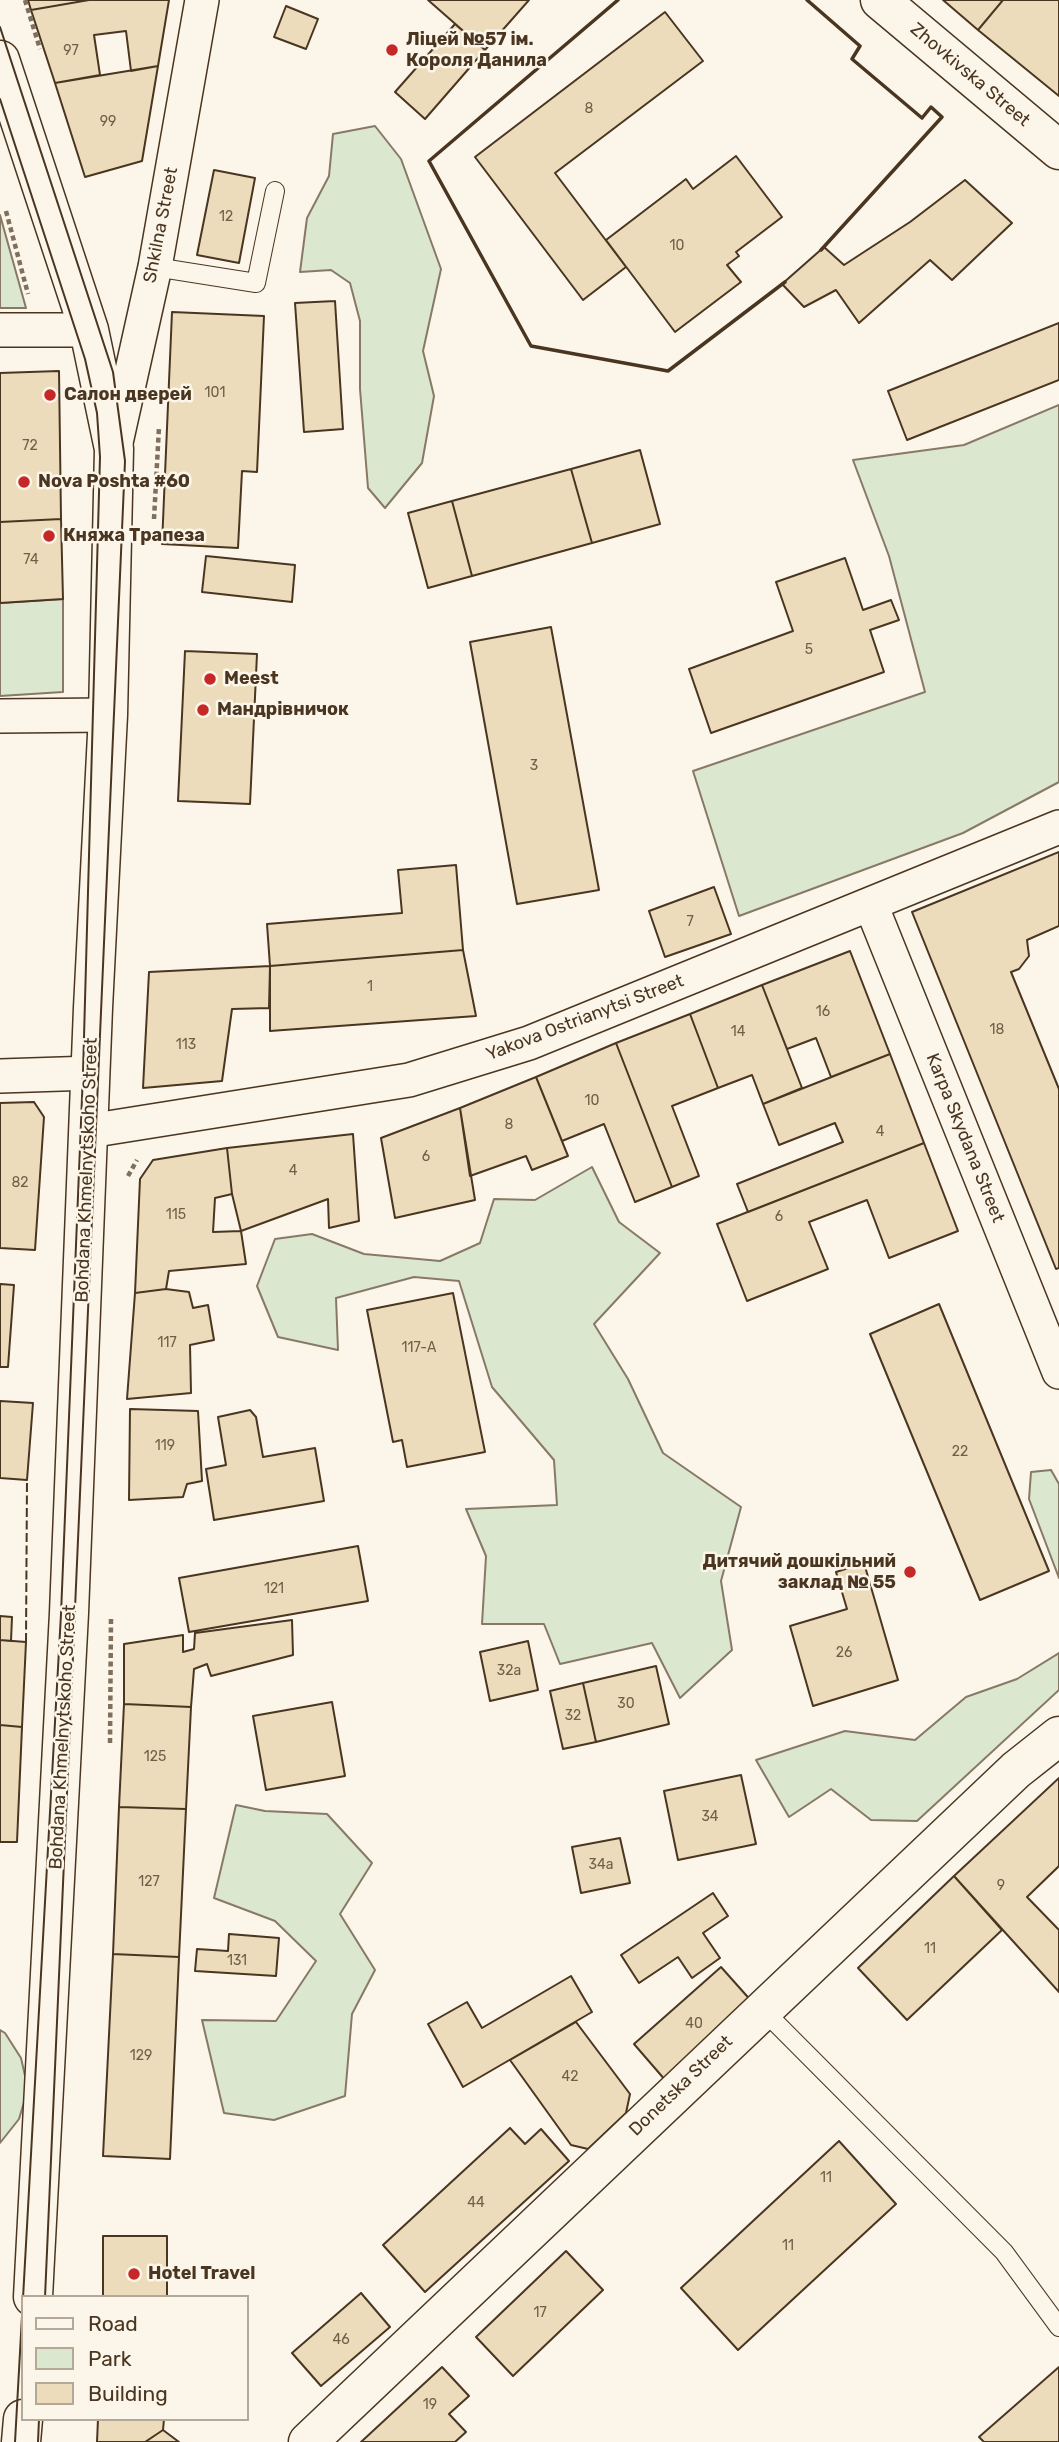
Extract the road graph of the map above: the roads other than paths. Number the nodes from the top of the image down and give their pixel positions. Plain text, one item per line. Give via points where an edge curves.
1 (202, 0) edge
2 (880, 0) edge
3 (0, 60) edge
4 (1059, 150) edge
5 (275, 191) dead end
6 (155, 267) junction
7 (0, 330) edge
8 (89, 330) junction
9 (114, 449) junction
10 (108, 715) junction
11 (0, 716) edge
12 (1059, 827) edge
13 (871, 905) junction
14 (92, 1073) junction
15 (0, 1076) edge
16 (89, 1131) junction
17 (1059, 1372) edge
18 (1059, 1736) edge
19 (762, 2009) junction
20 (33, 2295) edge
21 (1059, 2327) edge
22 (23, 2421) edge
23 (32, 2421) edge
24 (21, 2442) edge
25 (31, 2442) edge
26 (308, 2442) edge

1 - 6 street, Shkilna Street
2 - 4 main road, Zhovkivska Street
3 - 8 main road, Bohdana Khmelnytskoho Street
5 - 6 lane via 257,283
6 - 9 street, Shkilna Street
7 - 8 street
8 - 9 main road, Bohdana Khmelnytskoho Street
9 - 10 main road, Bohdana Khmelnytskoho Street
10 - 11 street
10 - 14 main road, Bohdana Khmelnytskoho Street
12 - 13 street, Yakova Ostrianytsi Street
13 - 16 street, Yakova Ostrianytsi Street via 529,1043 408,1080
13 - 17 street, Karpa Skydana Street
14 - 15 street
14 - 16 main road, Bohdana Khmelnytskoho Street
16 - 20 main road, Bohdana Khmelnytskoho Street
18 - 19 main road, Donetska Street via 1016,1770
19 - 21 lane via 1004,2252
19 - 26 main road, Donetska Street
22 - 24 main road
23 - 25 main road

